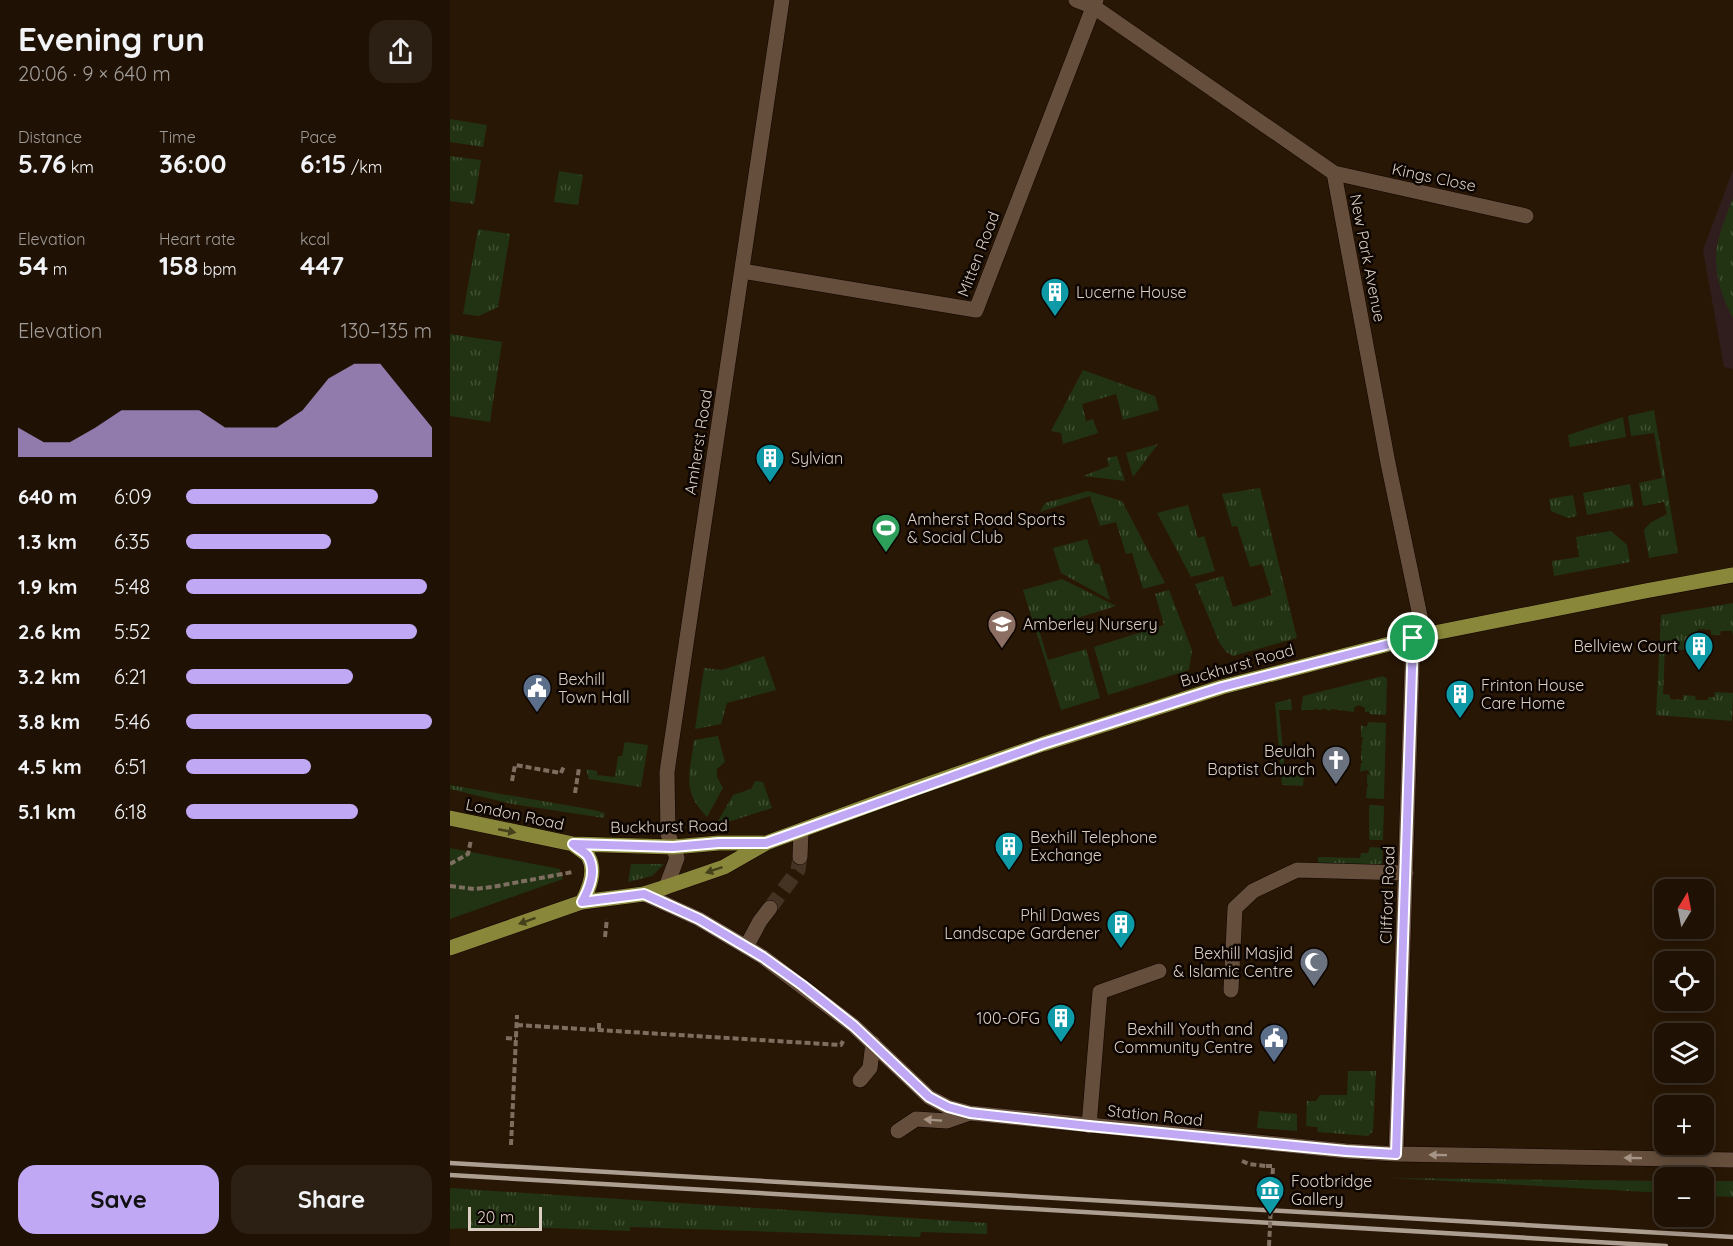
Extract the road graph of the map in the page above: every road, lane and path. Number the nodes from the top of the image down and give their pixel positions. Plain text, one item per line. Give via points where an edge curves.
1 (782, 0) edge
2 (1076, 0) edge
3 (1095, 3) edge
4 (1334, 173) junction
5 (1526, 216) dead end
6 (742, 271) junction
7 (1733, 575) edge
8 (1419, 636) junction
9 (564, 766) dead end
10 (579, 768) dead end
11 (512, 781) dead end
12 (575, 793) dead end
13 (450, 819) edge
14 (475, 825) junction
15 (801, 831) junction
16 (766, 843) junction
17 (573, 844) junction
18 (673, 847) junction
19 (800, 857) tunnel mouth
20 (450, 864) edge
21 (592, 869) junction
22 (1406, 873) junction
23 (450, 886) edge
24 (666, 887) junction
25 (644, 894) junction
26 (582, 902) junction
27 (770, 908) tunnel mouth
28 (746, 947) junction
29 (450, 948) edge
30 (1159, 972) dead end
31 (1231, 990) dead end
32 (517, 1015) dead end
33 (600, 1020) dead end
34 (517, 1025) junction
35 (854, 1026) junction
36 (599, 1029) junction
37 (506, 1038) dead end
38 (516, 1039) junction
39 (873, 1043) junction
40 (860, 1080) dead end
41 (970, 1113) junction
42 (1089, 1126) junction
43 (898, 1131) dead end
44 (511, 1144) dead end
45 (1396, 1154) junction
46 (1733, 1160) edge
47 (1249, 1164) dead end
48 (1269, 1246) edge

1 - 6 street, Amherst Road
2 - 3 street
3 - 4 street
3 - 6 street, Mitten Road via 976,309
4 - 5 street, Kings Close
4 - 8 street, New Park Avenue
6 - 18 street, Amherst Road via 667,772 668,834
7 - 8 main road, Buckhurst Road
8 - 15 main road, Buckhurst Road via 1222,687 1043,744
8 - 22 street, Clifford Road
9 - 11 path via 561,773 515,765
10 - 12 path
13 - 14 main road, London Road
14 -> 17 main road, London Road
14 - 20 path via 468,854
15 - 16 main road, Buckhurst Road
15 - 19 street
16 - 18 main road, Buckhurst Road
16 -> 24 main road, Buckhurst Road via 724,867
17 - 18 main road, Buckhurst Road
17 - 21 main road via 588,855
18 - 24 street, Amherst Road via 677,858
21 - 23 path via 492,887
21 - 26 main road via 590,887
22 - 31 street via 1297,870 1252,891 1235,908
22 - 45 street, Clifford Road
24 - 25 main road, Buckhurst Road
25 - 26 main road, Buckhurst Road
25 - 28 street, Station Road via 699,919
26 -> 29 main road, Buckhurst Road
27 - 28 street
28 - 35 street, Station Road
30 - 42 street via 1100,992
32 - 34 path
33 - 36 path
34 - 36 path
34 - 38 path
35 - 36 path via 841,1045
35 - 39 street, Station Road
37 - 38 path
38 - 44 path
39 - 40 street via 870,1068
39 - 41 street, Station Road via 929,1097
41 - 42 street, Station Road
41 -> 43 street via 947,1121 916,1119
42 - 45 street, Station Road
46 -> 45 street, Station Road
47 - 48 path, bridge via 1273,1166

